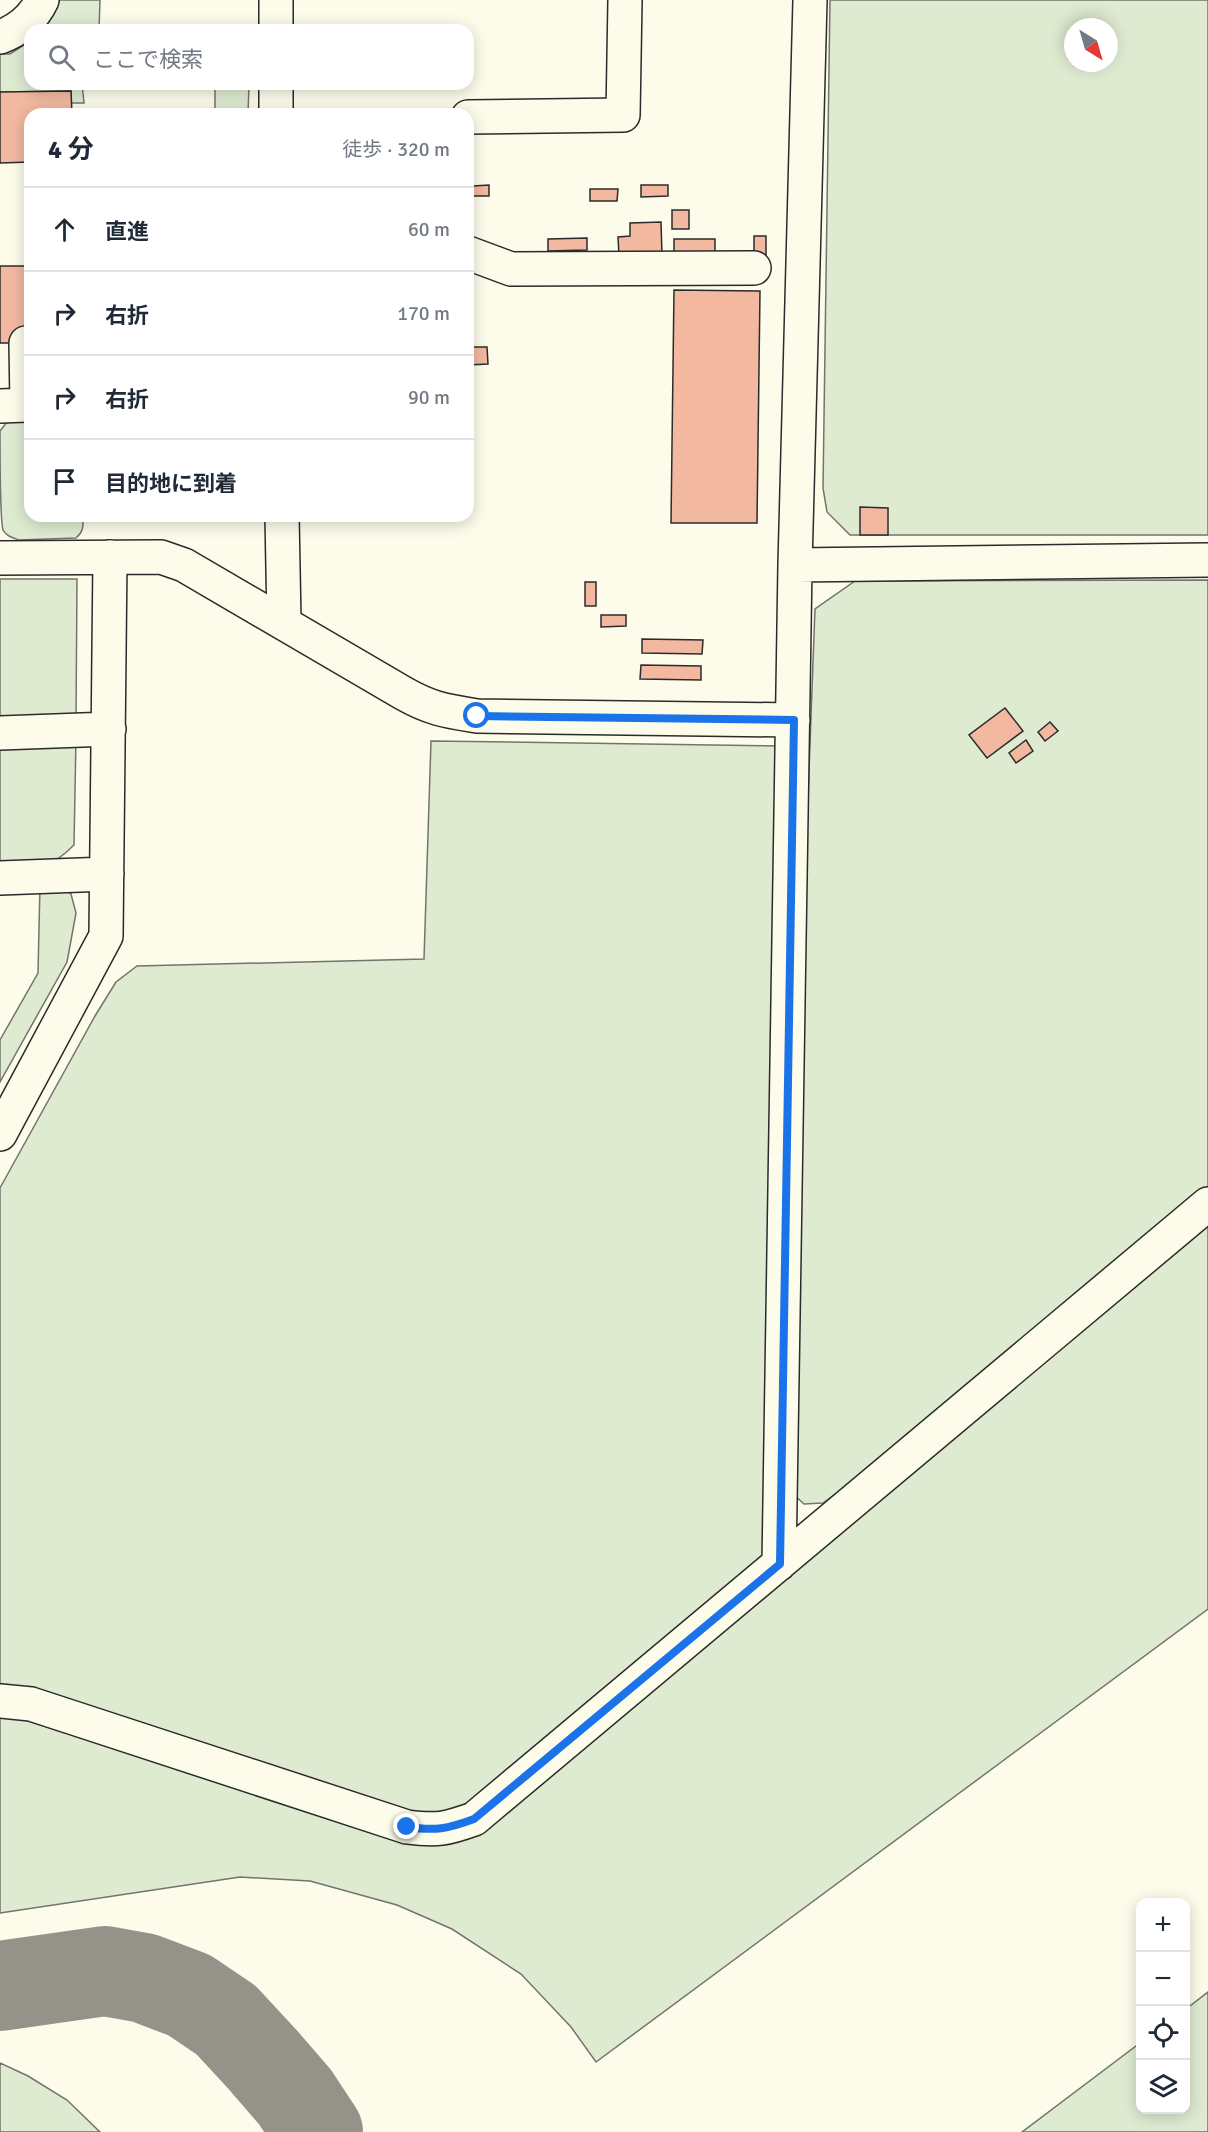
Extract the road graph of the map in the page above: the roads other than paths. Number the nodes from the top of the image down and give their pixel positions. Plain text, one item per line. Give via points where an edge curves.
1 (42, 0) edge
2 (276, 0) edge
3 (625, 0) edge
4 (810, 0) edge
5 (276, 24) edge
6 (0, 37) edge
7 (276, 90) edge
8 (276, 108) edge
9 (474, 117) edge
10 (474, 255) edge
11 (754, 268) dead end
12 (24, 405) edge
13 (0, 406) edge
14 (282, 522) edge
15 (110, 557) junction
16 (0, 558) edge
17 (1208, 560) edge
18 (795, 565) junction
19 (284, 622) junction
20 (794, 720) junction
21 (109, 729) junction
22 (0, 733) edge
23 (107, 874) junction
24 (0, 878) edge
25 (0, 1134) edge
26 (1208, 1204) edge
27 (780, 1564) junction
28 (0, 1701) edge

1 - 6 lane via 26,22
2 - 5 lane
3 - 9 lane via 623,115
4 - 18 lane
7 - 8 lane
10 - 11 lane via 511,269
12 - 13 lane
14 - 19 lane
15 - 16 lane
15 - 19 lane via 161,557 184,565
15 - 21 lane
17 - 18 lane
18 - 20 lane
19 - 20 lane via 424,706 443,711 477,716
20 - 27 lane
21 - 22 lane
21 - 23 lane
23 - 24 lane
23 - 25 lane via 106,936
26 - 27 lane
27 - 28 lane via 489,1808 474,1819 433,1830 407,1827 31,1704

